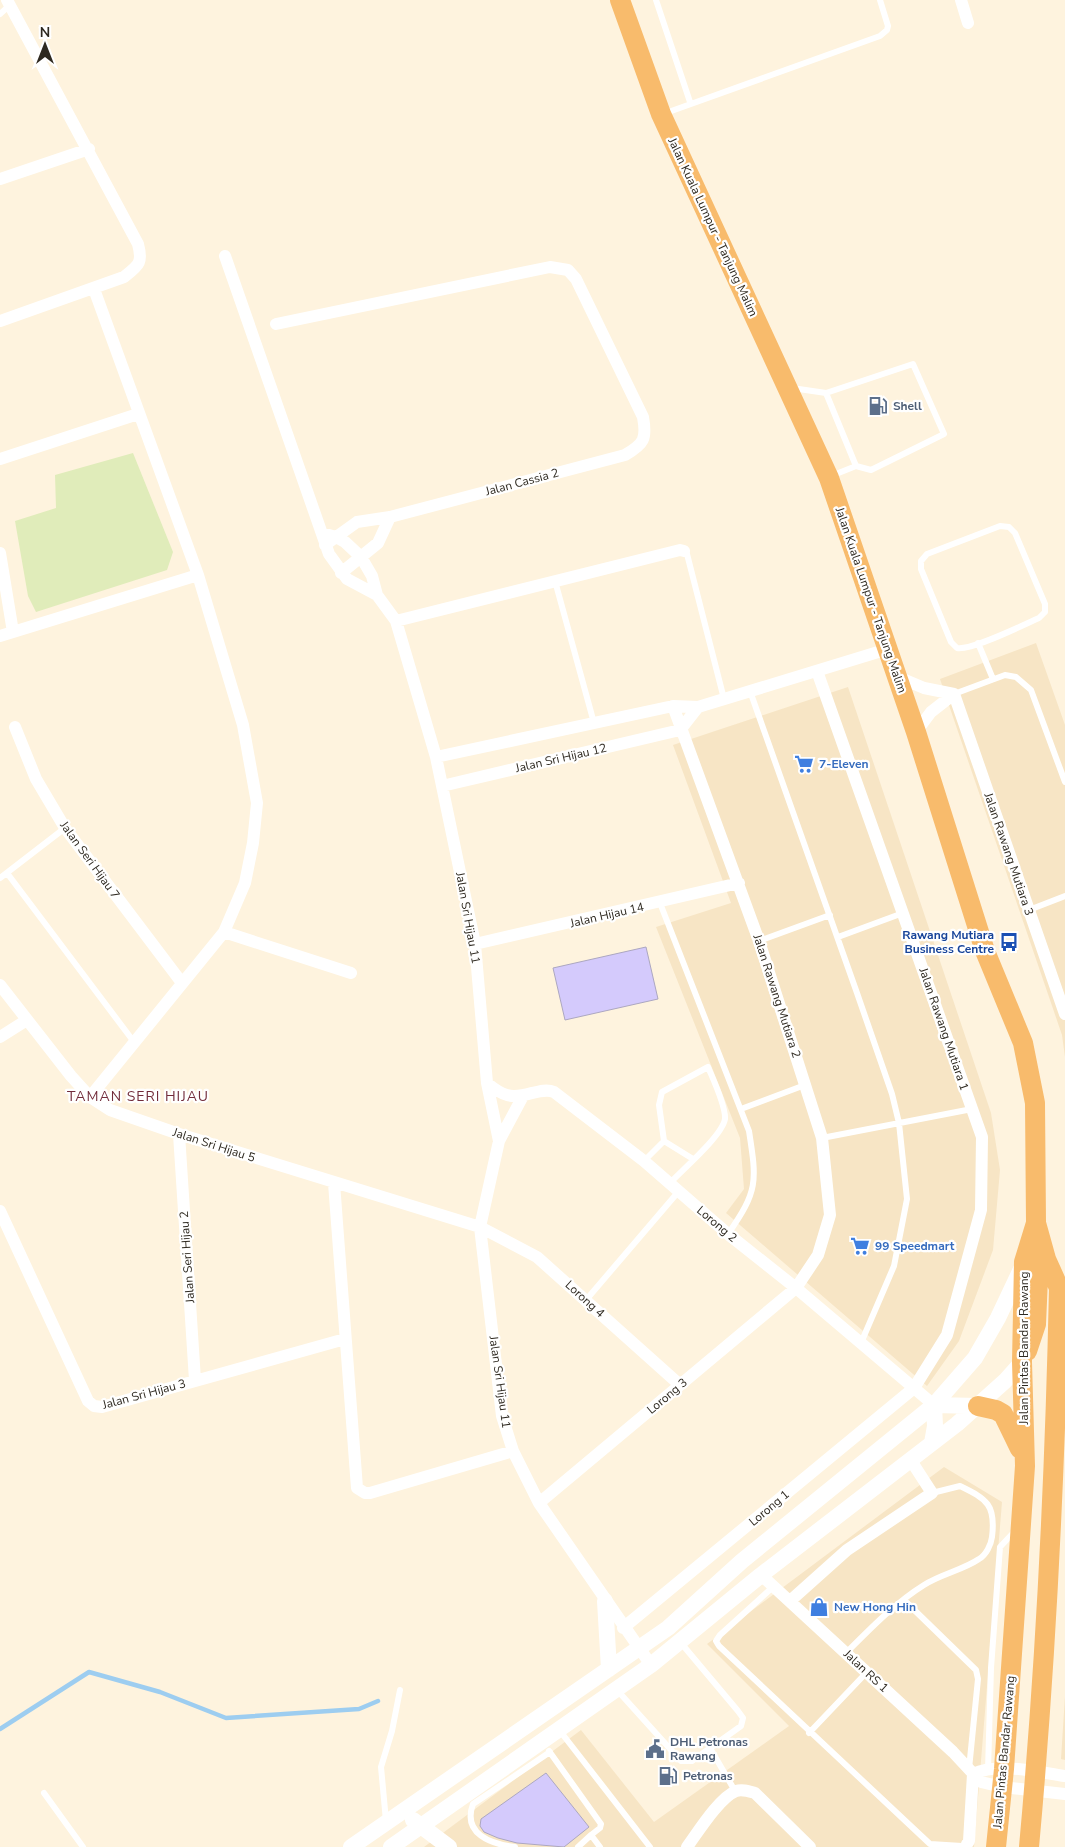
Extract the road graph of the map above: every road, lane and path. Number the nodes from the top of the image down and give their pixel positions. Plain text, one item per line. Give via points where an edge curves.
1 (620, 0) edge
2 (656, 0) edge
3 (880, 0) edge
4 (961, 0) edge
5 (8, 3) edge
6 (0, 14) edge
7 (968, 23) dead end
8 (690, 102) junction
9 (662, 114) junction
10 (89, 149) junction
11 (0, 179) edge
12 (225, 256) dead end
13 (94, 289) junction
14 (0, 322) edge
15 (276, 324) dead end
16 (788, 388) junction
17 (826, 392) junction
18 (138, 414) junction
19 (0, 459) edge
20 (856, 466) junction
21 (829, 478) junction
22 (390, 517) junction
23 (336, 537) junction
24 (323, 539) junction
25 (684, 551) joint
26 (0, 553) edge
27 (361, 557) junction
28 (340, 573) junction
29 (198, 575) junction
30 (555, 581) junction
31 (378, 595) junction
32 (396, 621) junction
33 (13, 632) junction
34 (0, 636) edge
35 (978, 643) junction
36 (888, 649) junction
37 (817, 671) junction
38 (898, 677) junction
39 (994, 679) junction
40 (750, 691) junction
41 (954, 694) junction
42 (724, 699) junction
43 (673, 706) junction
44 (698, 707) junction
45 (594, 723) junction
46 (15, 727) dead end
47 (680, 730) junction
48 (916, 732) junction
49 (436, 757) junction
50 (1065, 782) edge
51 (442, 786) junction
52 (65, 828) junction
53 (7, 873) junction
54 (0, 878) edge
55 (739, 883) junction
56 (1065, 896) edge
57 (660, 903) junction
58 (1028, 910) junction
59 (903, 914) junction
60 (830, 915) junction
61 (224, 932) junction
62 (838, 938) junction
63 (759, 941) junction
64 (475, 944) junction
65 (351, 973) dead end
66 (182, 983) junction
67 (0, 985) edge
68 (1065, 1014) edge
69 (27, 1020) junction
70 (0, 1037) edge
71 (134, 1042) junction
72 (487, 1083) junction
73 (806, 1084) junction
74 (523, 1096) junction
75 (90, 1097) junction
76 (741, 1109) junction
77 (972, 1109) junction
78 (899, 1124) junction
79 (179, 1134) junction
80 (822, 1138) junction
81 (664, 1140) junction
82 (499, 1141) junction
83 (693, 1158) junction
84 (644, 1160) junction
85 (334, 1183) junction
86 (675, 1187) junction
87 (0, 1211) edge
88 (1036, 1223) junction
89 (480, 1226) junction
90 (728, 1234) junction
91 (1046, 1259) junction
92 (1024, 1262) junction
93 (796, 1288) junction
94 (1062, 1296) edge
95 (586, 1300) junction
96 (345, 1339) junction
97 (861, 1342) junction
98 (1022, 1362) junction
99 (1065, 1371) edge
100 (195, 1380) junction
101 (680, 1385) junction
102 (914, 1388) junction
103 (1056, 1390) junction
104 (934, 1405) junction
105 (978, 1406) junction
106 (932, 1443) junction
107 (513, 1451) junction
108 (910, 1459) junction
109 (1025, 1466) junction
110 (932, 1493) junction
111 (539, 1503) junction
112 (768, 1580) junction
113 (904, 1600) junction
114 (605, 1601) junction
115 (790, 1601) junction
116 (623, 1628) junction
117 (680, 1642) junction
118 (639, 1648) junction
119 (846, 1653) junction
120 (651, 1665) junction
121 (609, 1669) junction
122 (866, 1672) junction
123 (400, 1690) dead end
124 (617, 1690) junction
125 (560, 1731) junction
126 (809, 1733) junction
127 (546, 1748) junction
128 (710, 1748) junction
129 (971, 1772) junction
130 (1065, 1776) edge
131 (995, 1777) junction
132 (1035, 1781) junction
133 (735, 1791) junction
134 (44, 1793) dead end
135 (1065, 1794) edge
136 (403, 1813) junction
137 (385, 1816) junction
138 (422, 1825) junction
139 (591, 1835) junction
140 (967, 1844) joint
141 (399, 1845) edge
142 (83, 1847) edge
143 (351, 1847) edge
144 (449, 1847) edge
145 (515, 1847) edge
146 (578, 1847) edge
147 (600, 1847) edge
148 (650, 1847) edge
149 (687, 1847) edge
150 (810, 1847) edge
151 (996, 1847) edge
152 (1029, 1847) edge

1 - 9 main road, Jalan Kuala Lumpur - Tanjung Malim
2 - 8 lane
3 - 8 lane via 888,26 880,36
4 - 7 street
5 - 6 lane
5 - 10 street
8 - 9 lane
9 - 16 main road, Jalan Kuala Lumpur - Tanjung Malim
10 - 11 street
10 - 13 street via 142,257 124,277
12 - 24 street
13 - 14 street
13 - 18 street
15 - 22 street, Jalan Cassia 2 via 550,267 562,268 576,279 643,417 646,434 639,447 625,455
16 - 17 lane
16 - 21 main road, Jalan Kuala Lumpur - Tanjung Malim
17 - 20 lane
17 - 20 lane via 913,364 944,434 871,470
18 - 19 street
18 - 29 street
20 - 21 lane
21 - 36 main road, Jalan Kuala Lumpur - Tanjung Malim
22 - 23 street, Jalan Cassia 2 via 357,522
22 - 27 street via 378,543
23 - 24 street
23 - 27 street
24 - 28 street
25 - 30 street
25 - 42 lane
26 - 33 street
27 - 28 street
27 - 31 street, Jalan Sri Hijau 11
28 - 31 street
29 - 33 street
29 - 61 street via 243,725 257,803 245,883
30 - 32 street
30 - 45 lane
31 - 32 street, Jalan Sri Hijau 11
32 - 49 street, Jalan Sri Hijau 11
33 - 34 street
35 - 35 lane via 961,649 951,642 921,569 921,561 927,554 1000,526 1008,527 1015,533 1045,604 1045,612 1039,618
35 - 39 lane
36 - 37 street
36 - 38 main road, Jalan Kuala Lumpur - Tanjung Malim
37 - 40 street
37 - 59 street, Jalan Rawang Mutiara 1
38 - 41 street via 924,688
38 - 48 main road, Jalan Kuala Lumpur - Tanjung Malim
39 - 41 lane
39 - 50 lane via 1005,675 1016,677 1031,690
40 - 42 street
40 - 60 lane
41 - 48 street via 931,712
41 - 58 street, Jalan Rawang Mutiara 3
42 - 44 street
43 - 44 street
43 - 45 street
43 - 47 street, Jalan Rawang Mutiara 2
44 - 47 street
45 - 49 street
46 - 52 street, Jalan Seri Hijau 7 via 36,779
47 - 51 street, Jalan Sri Hijau 12
47 - 55 street, Jalan Rawang Mutiara 2
48 - 88 main road, Jalan Kuala Lumpur - Tanjung Malim via 985,951 1023,1043 1035,1103
49 - 51 street, Jalan Sri Hijau 11
51 - 64 street, Jalan Sri Hijau 11
52 - 53 lane
52 - 66 street, Jalan Seri Hijau 7
53 - 54 lane
53 - 71 lane
55 - 57 street, Jalan Hijau 14
55 - 63 street, Jalan Rawang Mutiara 2
56 - 58 lane
57 - 64 street, Jalan Hijau 14
57 - 76 lane
58 - 68 street, Jalan Rawang Mutiara 3
59 - 62 lane
59 - 77 street, Jalan Rawang Mutiara 1
60 - 62 lane
60 - 63 lane
61 - 65 street
61 - 66 street
62 - 78 lane via 892,1094
63 - 73 street, Jalan Rawang Mutiara 2
64 - 72 street, Jalan Sri Hijau 11
66 - 71 street
67 - 69 street, Jalan Sri Hijau 5
69 - 70 street
69 - 75 street, Jalan Sri Hijau 5
71 - 75 street
72 - 74 street, Lorong 2 via 508,1096
72 - 82 street, Jalan Sri Hijau 11
73 - 76 lane
73 - 80 street, Jalan Rawang Mutiara 2
74 - 82 street, Jalan Sri Hijau 11
74 - 84 street, Lorong 2 via 552,1091
75 - 79 street, Jalan Sri Hijau 5 via 110,1110
76 - 90 lane via 749,1132 754,1166 753,1192
77 - 78 lane
77 - 102 street, Jalan Rawang Mutiara 1 via 982,1137 981,1210 947,1335
78 - 80 lane
78 - 97 lane via 907,1199 894,1266
79 - 85 street, Jalan Sri Hijau 5
79 - 100 street, Jalan Seri Hijau 2
80 - 93 street, Jalan Rawang Mutiara 2 via 830,1215 818,1255
81 - 83 lane
81 - 83 lane via 659,1105 662,1092 708,1067 725,1118 720,1131
81 - 84 lane
82 - 89 street, Jalan Sri Hijau 11
83 - 86 lane
84 - 86 street, Lorong 2
85 - 89 street, Jalan Sri Hijau 5
85 - 96 street
86 - 90 street, Lorong 2
86 - 95 lane
87 - 100 street, Jalan Sri Hijau 3 via 91,1404 102,1407
88 - 91 main road, Jalan Pintas Bandar Rawang
88 - 92 main road, Jalan Pintas Bandar Rawang
89 - 95 street, Lorong 4 via 537,1256
89 - 107 street, Jalan Sri Hijau 11 via 502,1416
90 - 93 street, Lorong 2
91 - 94 main road, Jalan Pintas Bandar Rawang
91 - 98 main road via 1038,1278 1032,1342
92 - 98 main road, Jalan Pintas Bandar Rawang
92 - 104 street via 975,1358
93 - 97 street, Lorong 2
93 - 101 street, Lorong 3
94 - 103 main road, Jalan Pintas Bandar Rawang
95 - 101 street, Lorong 4
96 - 100 street, Jalan Sri Hijau 3
96 - 107 street via 355,1483 360,1491 370,1493
97 - 102 street, Lorong 2
98 - 105 street
98 - 109 main road, Jalan Pintas Bandar Rawang
99 - 103 street
101 - 111 street, Lorong 3
102 - 104 street, Lorong 2
102 - 116 street, Lorong 1
103 - 132 main road, Jalan Pintas Bandar Rawang via 1050,1554
104 - 105 street
104 - 106 street
104 - 118 street via 742,1561 668,1628
105 - 106 street
105 - 109 main road via 996,1410 1008,1420
106 - 108 street
107 - 111 street, Jalan Sri Hijau 11
108 - 110 street
108 - 112 street
109 - 131 main road, Jalan Pintas Bandar Rawang
110 - 113 lane via 960,1486 981,1496 992,1509 992,1544 981,1559 924,1585
110 - 115 street via 848,1550
111 - 114 street, Jalan Sri Hijau 11
112 - 115 street, Jalan RS 1
112 - 117 street
112 - 126 lane via 716,1641
113 - 119 lane
113 - 129 lane via 976,1670
114 - 116 street, Jalan Sri Hijau 11
114 - 121 street
115 - 119 street, Jalan RS 1
116 - 118 street, Jalan Sri Hijau 11
117 - 120 street
117 - 128 lane via 743,1718 741,1726
118 - 120 street, Jalan Sri Hijau 11
118 - 121 street
119 - 122 street, Jalan RS 1
120 - 124 street
121 - 136 street
122 - 126 lane
122 - 129 street, Jalan RS 1
123 - 137 lane via 381,1767
124 - 125 street
124 - 128 lane via 681,1761 692,1761
125 - 127 street
125 - 148 lane
126 - 140 lane via 930,1844
127 - 138 street
127 - 139 lane via 601,1824
127 - 145 lane via 473,1804 470,1813 471,1825 484,1838
128 - 133 lane
129 - 131 street, Jalan RS 1 via 981,1782
129 - 140 street via 973,1802
130 - 132 street
131 - 132 street
131 - 132 street
131 - 151 main road, Jalan Pintas Bandar Rawang
132 - 135 street
132 - 152 main road, Jalan Pintas Bandar Rawang
133 - 149 street via 718,1806
133 - 150 street via 755,1793
134 - 142 lane
136 - 137 street
136 - 138 street
137 - 141 street
137 - 143 street
138 - 141 street
138 - 144 street
139 - 146 lane
139 - 147 lane

